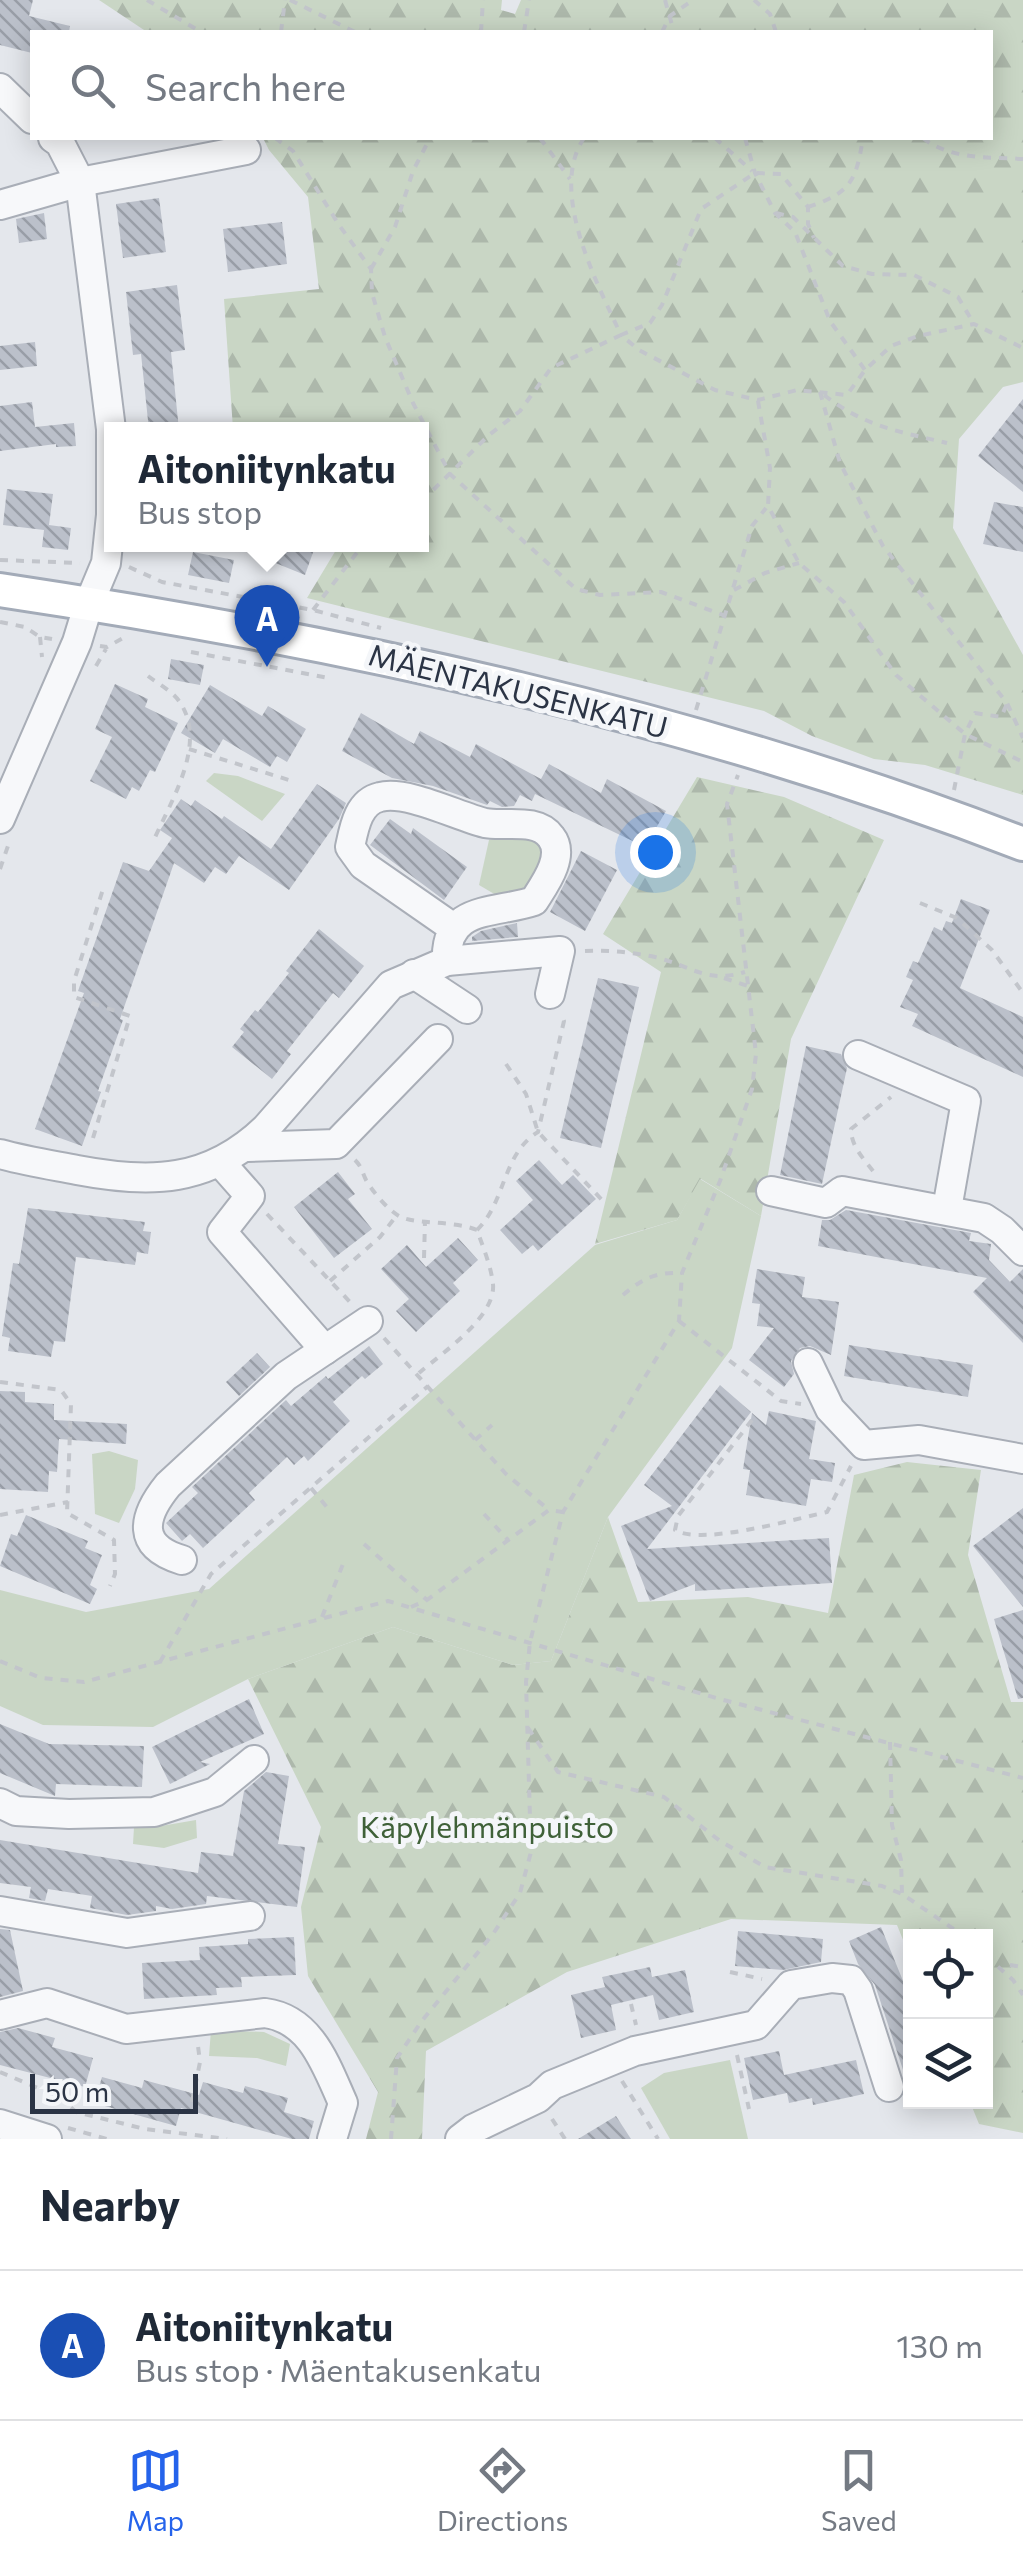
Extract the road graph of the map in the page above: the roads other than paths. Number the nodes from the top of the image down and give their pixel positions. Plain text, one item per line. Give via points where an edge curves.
1 (0, 88) edge
2 (30, 117) edge
3 (54, 140) edge
4 (246, 150) dead end
5 (80, 182) junction
6 (0, 204) edge
7 (110, 422) edge
8 (107, 552) edge
9 (0, 590) edge
10 (88, 606) junction
11 (0, 819) edge
12 (1023, 844) edge
13 (455, 929) junction
14 (447, 961) junction
15 (402, 980) junction
16 (550, 994) road end
17 (468, 1009) dead end
18 (438, 1039) dead end
19 (858, 1055) dead end
20 (247, 1147) junction
21 (0, 1154) edge
22 (220, 1162) junction
23 (771, 1191) dead end
24 (948, 1209) junction
25 (1023, 1251) edge
26 (368, 1321) road end
27 (325, 1350) junction
28 (808, 1363) dead end
29 (1023, 1459) edge
30 (182, 1560) dead end
31 (254, 1760) dead end
32 (0, 1803) edge
33 (0, 1911) edge
34 (250, 1916) dead end
35 (0, 2015) edge
36 (888, 2087) dead end
37 (0, 2124) edge
38 (48, 2139) edge
39 (332, 2139) edge
40 (460, 2139) edge

1 - 2 street
3 - 5 street
4 - 5 street
5 - 6 street
5 - 7 street
8 - 10 street
9 - 10 main road, MÄENTAKUSENKATU
10 - 11 street
10 - 12 main road, MÄENTAKUSENKATU via 442,670 814,768
13 - 13 street via 363,864 350,847 364,806 398,796 488,824 539,828 552,837 550,876 534,901 478,912
13 - 14 street via 446,943
14 - 15 street
14 - 16 street via 560,951
15 - 17 street
15 - 20 street
18 - 20 street via 336,1144
19 - 24 street via 966,1102
20 - 22 street
21 - 22 street via 149,1180
22 - 27 street via 250,1196 222,1232
23 - 24 street via 826,1204 842,1191
24 - 25 street via 984,1218
26 - 27 street
27 - 30 street via 286,1376 154,1502 150,1540 161,1553
28 - 29 street via 830,1408 864,1445 918,1440
31 - 32 street via 215,1792 154,1812 16,1811
33 - 34 street via 126,1934
35 - 39 street via 48,2003 126,2029 282,2015 314,2044 342,2103
36 - 40 street via 858,1990 851,1980 832,1978 791,1985 756,2025 635,2051 552,2085
37 - 38 street

